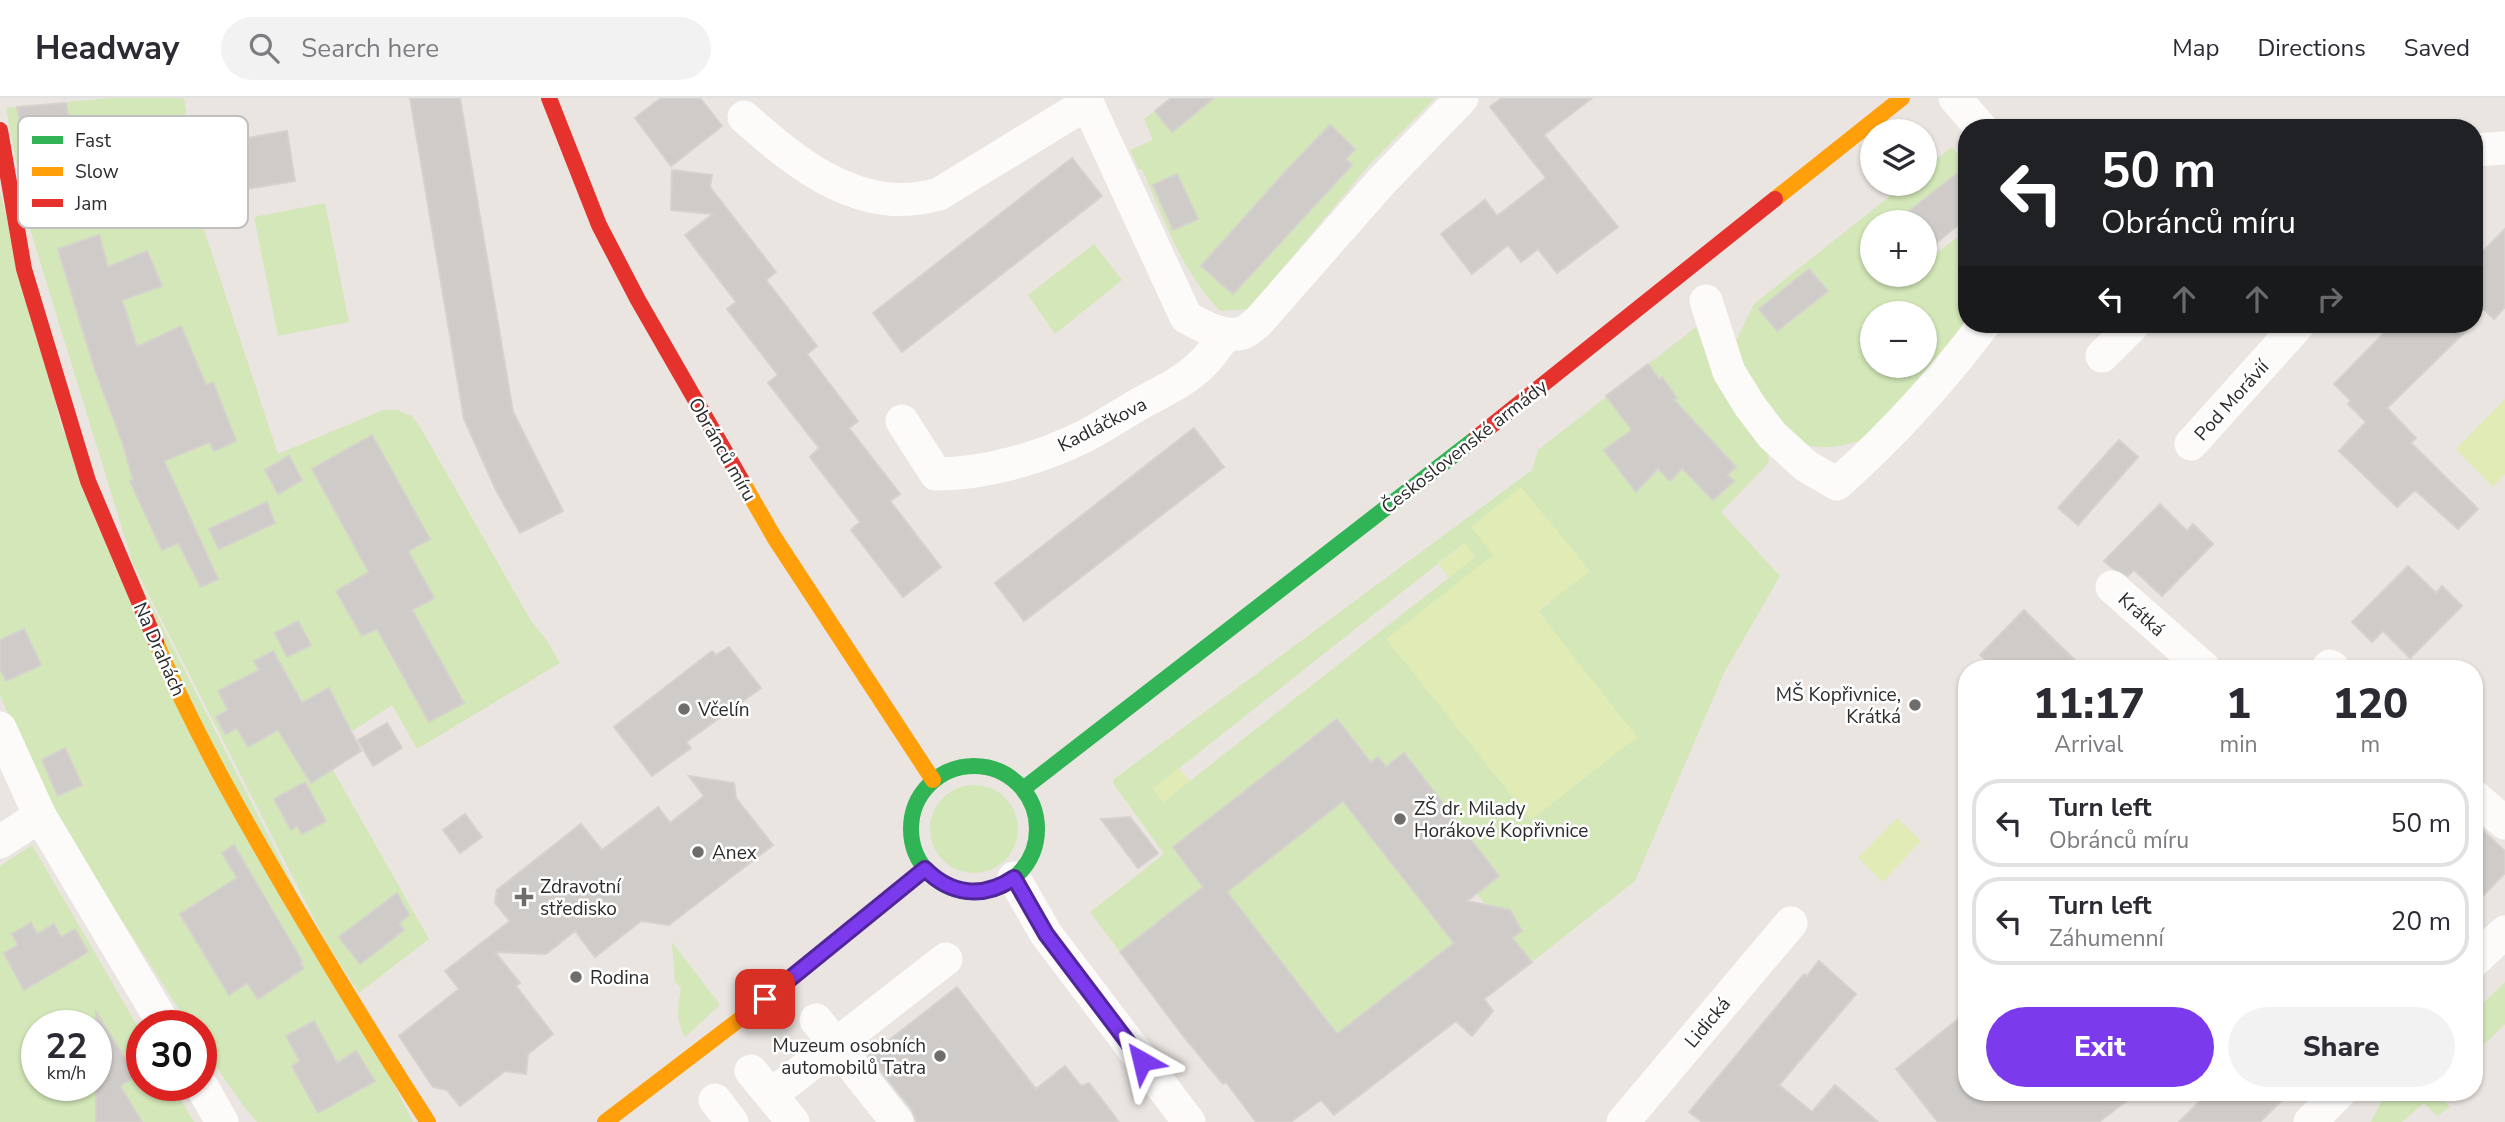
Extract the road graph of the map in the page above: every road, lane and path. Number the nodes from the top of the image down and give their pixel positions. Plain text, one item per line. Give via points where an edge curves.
1 (549, 98) edge
2 (1462, 98) edge
3 (1902, 98) edge
4 (1955, 98) edge
5 (1087, 103) edge
6 (744, 117) dead end
7 (1973, 119) edge
8 (0, 130) edge
9 (2505, 148) edge
10 (2483, 149) edge
11 (1706, 300) dead end
12 (1977, 333) edge
13 (2125, 333) edge
14 (2291, 333) edge
15 (1227, 334) junction
16 (2102, 356) dead end
17 (902, 421) dead end
18 (2191, 444) dead end
19 (2112, 587) dead end
20 (2195, 660) edge
21 (0, 728) edge
22 (933, 780) junction
23 (1023, 789) junction
24 (2483, 804) edge
25 (40, 816) junction
26 (2505, 823) edge
27 (0, 842) edge
28 (925, 869) junction
29 (1014, 878) junction
30 (1791, 923) dead end
31 (2505, 932) edge
32 (2483, 953) edge
33 (946, 959) dead end
34 (155, 1010) edge
35 (826, 1032) junction
36 (210, 1101) edge
37 (2331, 1101) edge
38 (222, 1122) edge
39 (428, 1122) edge
40 (605, 1122) edge
41 (793, 1122) edge
42 (897, 1122) edge
43 (1189, 1122) edge
44 (1623, 1122) edge
45 (2309, 1122) edge

1 - 22 main road, Obránců míru via 599,225 638,300 774,537
2 - 15 street, Kadláčkova via 1258,322 1244,333
3 - 23 main road, Československé armády via 1447,461
4 - 7 street
5 - 6 street via 939,194 899,199 861,193 816,175
5 - 15 street via 1186,317
8 - 39 main road, Na Drahách via 24,269 88,481 169,673 234,802 362,1020
9 - 10 street
11 - 12 street via 1729,372 1750,406 1772,435 1806,466 1837,484 1884,442
13 - 16 street
14 - 18 street, Pod Morávií
15 - 17 street, Kadláčkova via 1203,363 1167,391 1086,436 1005,464 936,474
19 - 20 street, Krátká
21 - 25 street
22 - 23 main road via 955,769 980,766 1004,774
22 - 28 main road via 918,799 911,823 913,847
23 - 29 main road via 1034,811 1037,836 1030,859
24 - 26 street
25 - 27 street
25 - 34 street
28 - 29 main road via 944,885 967,892 992,890
28 - 40 main road
29 - 43 street via 1046,934
30 - 44 street, Lidická
31 - 32 street
33 - 35 street
35 - 41 street via 761,1083
35 - 42 street
36 - 38 street
37 - 45 street

